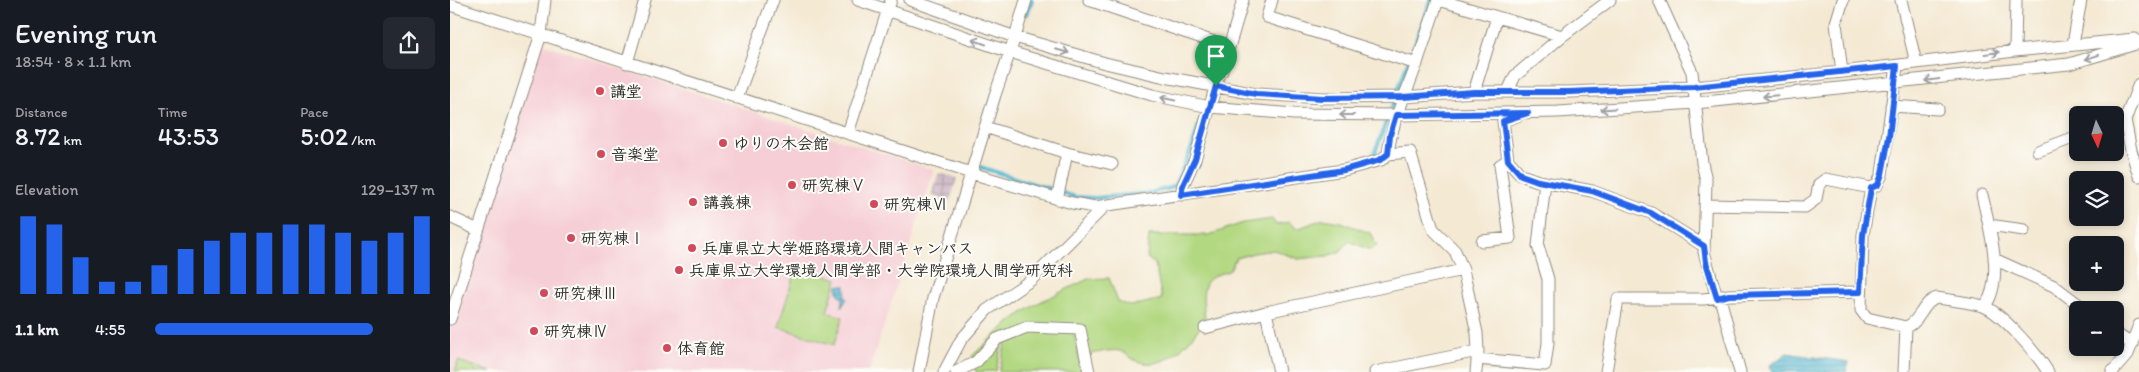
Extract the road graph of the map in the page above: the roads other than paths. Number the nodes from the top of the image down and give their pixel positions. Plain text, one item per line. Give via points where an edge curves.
1 (545, 0) edge
2 (645, 0) edge
3 (773, 0) edge
4 (858, 0) edge
5 (910, 0) edge
6 (1026, 0) edge
7 (1088, 0) edge
8 (1237, 0) edge
9 (1243, 0) edge
10 (1272, 0) edge
11 (1439, 0) edge
12 (1610, 0) edge
13 (1659, 0) edge
14 (1843, 0) edge
15 (1901, 0) edge
16 (2016, 0) edge
17 (2081, 0) edge
18 (450, 5) edge
19 (890, 5) edge
20 (1497, 17) junction
21 (541, 34) junction
22 (1560, 35) junction
23 (1015, 37) junction
24 (2139, 39) edge
25 (2139, 43) edge
26 (2073, 44) junction
27 (1223, 46) junction
28 (2015, 50) junction
29 (1010, 52) junction
30 (627, 63) junction
31 (1916, 63) junction
32 (1417, 64) junction
33 (1897, 66) junction
34 (1220, 71) junction
35 (1842, 72) junction
36 (1895, 84) junction
37 (2139, 84) edge
38 (1216, 86) junction
39 (1694, 87) junction
40 (1508, 91) junction
41 (1474, 92) junction
42 (1403, 97) junction
43 (737, 98) junction
44 (1696, 103) junction
45 (1892, 106) junction
46 (1210, 107) junction
47 (1938, 109) dead end
48 (1528, 113) junction
49 (2124, 113) edge
50 (1396, 115) junction
51 (985, 127) junction
52 (848, 132) junction
53 (2124, 132) edge
54 (2069, 140) edge
55 (2038, 152) dead end
56 (1067, 153) junction
57 (1388, 154) junction
58 (1508, 160) junction
59 (1112, 164) dead end
60 (971, 173) junction
61 (2139, 176) edge
62 (1545, 182) junction
63 (1868, 187) junction
64 (1181, 195) junction
65 (1982, 195) dead end
66 (1057, 199) junction
67 (1708, 205) junction
68 (1105, 206) junction
69 (450, 217) edge
70 (1989, 225) junction
71 (478, 230) junction
72 (2024, 230) dead end
73 (1482, 241) dead end
74 (1704, 246) junction
75 (1994, 259) junction
76 (1462, 270) junction
77 (1856, 292) junction
78 (1723, 296) junction
79 (2074, 301) edge
80 (1985, 306) junction
81 (1266, 312) junction
82 (450, 319) edge
83 (2139, 325) edge
84 (1906, 327) junction
85 (1205, 328) dead end
86 (2124, 339) edge
87 (2132, 344) junction
88 (1478, 355) junction
89 (919, 372) edge
90 (944, 372) edge
91 (956, 372) edge
92 (1089, 372) edge
93 (1279, 372) edge
94 (1375, 372) edge
95 (1476, 372) edge
96 (1606, 372) edge
97 (1740, 372) edge
98 (1904, 372) edge
99 (2048, 372) edge
100 (2112, 372) edge

1 - 21 street
2 - 30 street
3 - 43 street
4 - 19 street
5 - 23 street
6 - 23 street
7 - 27 street
8 - 27 street
9 - 34 street
10 - 32 street via 1267,16
11 - 20 street
11 - 32 street
12 - 22 street
13 - 39 street via 1692,72
14 - 35 street via 1836,24
15 - 31 street
16 - 28 street
17 - 26 street
18 - 21 street
29 -> 19 street
19 - 52 street
20 - 22 street
20 - 41 street
21 - 30 street
21 - 71 street
22 - 40 street via 1515,76
23 - 29 street
23 -> 38 street via 1105,63
24 - 26 street
25 -> 36 street via 2069,64
26 - 28 street
27 - 34 street via 1217,70
31 -> 28 street
46 -> 29 street via 1152,96
29 - 51 street
30 - 43 street
31 - 33 street
32 - 42 street
33 - 35 street
33 - 36 street
34 - 38 street
35 - 39 street
36 -> 44 street
36 - 45 street
37 - 49 street
38 - 42 street via 1256,94 1323,98
38 - 46 street
39 - 40 street
39 - 44 street
40 - 41 street
41 - 42 street
42 - 50 street
43 - 52 street
44 -> 48 street
44 - 67 street
45 - 47 street
45 - 63 street via 1882,174 1878,185
50 -> 46 street via 1294,114
46 - 64 street
48 - 50 street
48 - 58 street via 1503,121
50 - 57 street
51 - 56 street
51 - 60 street
52 - 60 street
53 - 61 street
54 - 55 street
56 - 59 street
56 - 66 street
57 - 64 street via 1380,160 1344,170
57 - 76 street via 1410,152 1433,229 1454,251
58 - 62 street via 1521,175
58 - 73 street via 1500,165 1510,238
60 - 66 street
60 - 89 street via 934,298
62 - 74 street via 1592,191 1651,213
62 - 88 street via 1538,246 1548,279 1545,365
63 - 67 street via 1826,179 1819,184 1816,199 1805,207
63 - 77 street
64 - 68 street
65 - 70 street
66 - 68 street via 1084,206
67 - 74 street
68 - 90 street via 1031,280 986,310 961,340
69 - 71 street
70 - 72 street
70 - 75 street
71 - 82 street
74 - 78 street via 1706,262
75 - 79 street via 2054,286
75 - 80 street via 1996,267 1990,300
76 - 81 street
76 - 88 street via 1477,333
77 - 78 street
77 - 84 street via 1867,318
78 - 96 street via 1618,299
78 - 97 street via 1721,302
80 - 84 street via 1937,298 1931,300 1912,325
80 - 99 street via 2017,333
81 - 85 street
81 - 93 street
83 - 87 street
84 - 98 street
86 - 87 street
87 - 100 street via 2128,354
88 - 94 street
88 - 95 street
91 - 92 street via 976,362 997,339 1027,327 1080,329

